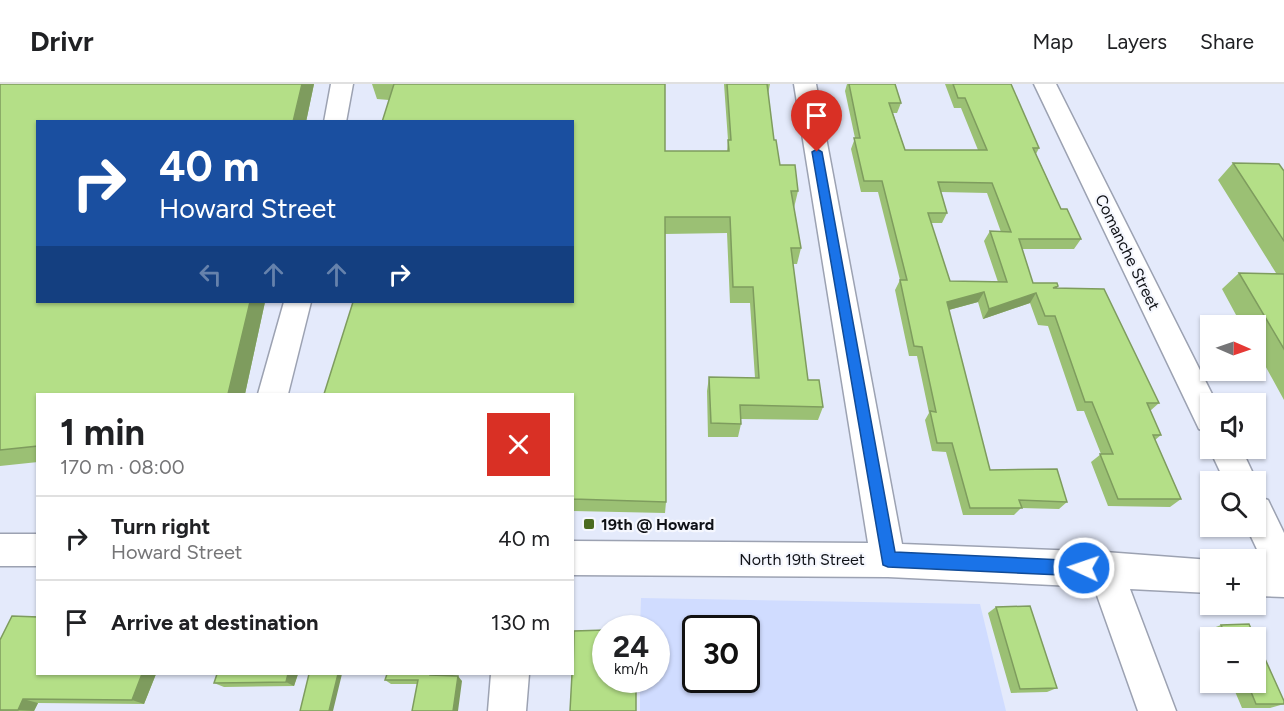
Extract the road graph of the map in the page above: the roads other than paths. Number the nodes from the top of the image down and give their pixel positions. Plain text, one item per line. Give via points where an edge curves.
1 (342, 84) edge
2 (805, 84) edge
3 (1045, 84) edge
4 (335, 120) edge
5 (297, 303) edge
6 (273, 393) edge
7 (1200, 400) edge
8 (1266, 532) edge
9 (0, 550) edge
10 (36, 550) edge
11 (574, 558) edge
12 (888, 560) junction
13 (1106, 569) junction
14 (1284, 569) edge
15 (1200, 575) edge
16 (1266, 579) edge
17 (1284, 580) edge
18 (510, 675) edge
19 (507, 711) edge
20 (1157, 711) edge

1 - 4 street
2 - 12 street
3 - 7 street, Comanche Street
5 - 6 street
8 - 14 street
9 - 10 street
11 - 12 street, North 19th Street
12 - 13 street, North 19th Street
13 - 15 street, North 19th Street
13 - 20 street
16 - 17 street
18 - 19 street

